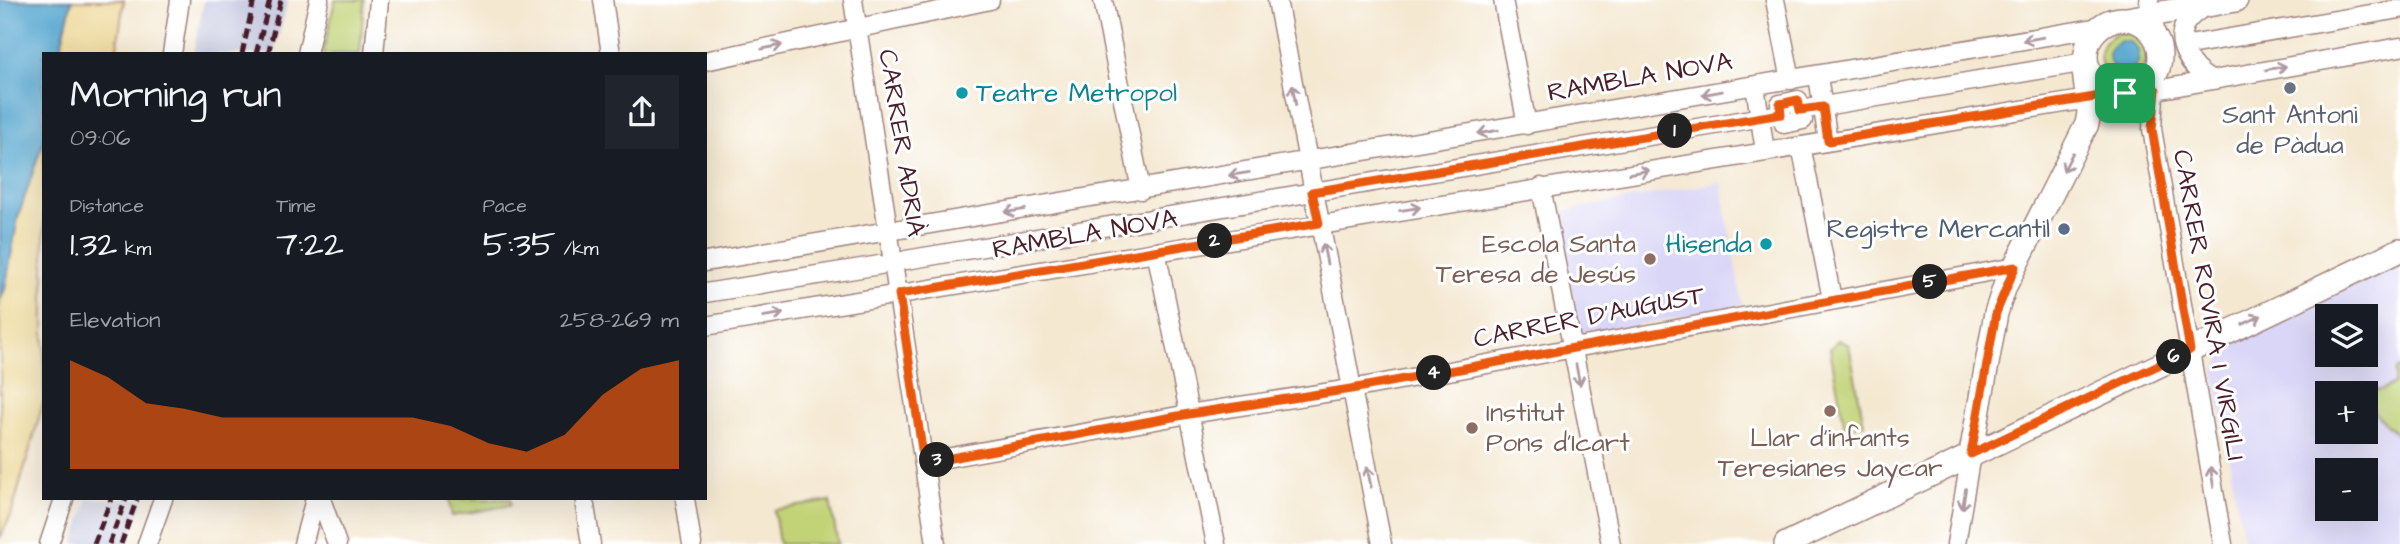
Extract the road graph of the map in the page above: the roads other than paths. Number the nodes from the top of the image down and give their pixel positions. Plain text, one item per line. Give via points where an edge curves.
1 (180, 0) edge
2 (319, 0) edge
3 (379, 0) edge
4 (603, 0) edge
5 (853, 0) edge
6 (990, 0) edge
7 (1103, 0) edge
8 (1277, 0) edge
9 (1503, 0) edge
10 (1775, 0) edge
11 (2236, 0) edge
12 (2150, 4) edge
13 (2207, 5) junction
14 (2400, 9) edge
15 (2127, 19) junction
16 (2100, 27) junction
17 (858, 29) junction
18 (2157, 40) junction
19 (2183, 46) junction
20 (2400, 47) edge
21 (172, 52) edge
22 (307, 52) edge
23 (374, 52) edge
24 (611, 52) edge
25 (2080, 59) junction
26 (707, 61) edge
27 (1818, 76) junction
28 (2209, 79) junction
29 (1791, 80) junction
30 (1755, 86) junction
31 (2143, 87) junction
32 (2088, 99) junction
33 (1823, 107) junction
34 (1760, 117) junction
35 (1527, 125) junction
36 (1828, 141) junction
37 (1801, 146) junction
38 (1765, 151) junction
39 (1307, 163) junction
40 (1541, 187) junction
41 (1141, 190) junction
42 (1312, 192) junction
43 (1319, 223) junction
44 (888, 232) junction
45 (2400, 250) edge
46 (1156, 251) junction
47 (906, 260) dead end
48 (707, 262) edge
49 (880, 265) dead end
50 (2015, 267) junction
51 (707, 293) edge
52 (899, 294) junction
53 (1832, 299) junction
54 (707, 327) edge
55 (1572, 346) junction
56 (2190, 350) junction
57 (1351, 389) junction
58 (1189, 414) junction
59 (1971, 454) junction
60 (924, 463) junction
61 (64, 500) edge
62 (163, 500) edge
63 (315, 500) edge
64 (321, 500) edge
65 (685, 500) edge
66 (585, 506) dead end
67 (50, 544) edge
68 (147, 544) edge
69 (303, 544) edge
70 (337, 544) edge
71 (591, 544) edge
72 (692, 544) edge
73 (936, 544) edge
74 (1216, 544) edge
75 (1382, 544) edge
76 (1611, 544) edge
77 (1786, 544) edge
78 (1803, 544) edge
79 (1956, 544) edge
80 (2223, 544) edge

1 - 21 street
2 - 22 street
3 - 23 street
4 - 24 street
5 - 17 street, CARRER ADRIÀ
6 - 17 street
7 - 41 street
39 -> 8 street
9 - 35 street
10 - 29 street
11 - 13 main road
12 - 13 main road
12 - 15 main road
12 - 18 street
13 - 19 street via 2189,20
14 - 19 street
15 - 16 main road
15 - 18 main road via 2139,22
16 - 25 main road
16 -> 27 street, RAMBLA NOVA
26 -> 17 street
17 - 44 street, CARRER ADRIÀ
18 - 31 main road via 2160,58
19 - 28 street via 2191,64
28 -> 20 street, RAMBLA NOVA
25 - 31 main road via 2094,78 2113,91
25 - 32 main road
25 - 33 street, RAMBLA NOVA
27 - 29 street, RAMBLA NOVA
27 - 33 street
28 - 31 street, RAMBLA NOVA
29 - 30 street, RAMBLA NOVA
30 - 34 street, RAMBLA NOVA
30 -> 35 street, RAMBLA NOVA
31 - 32 street, RAMBLA NOVA
31 - 56 street, CARRER ROVIRA I VIRGILI
32 - 36 street, RAMBLA NOVA
32 -> 50 main road via 2087,124
33 - 34 street, RAMBLA NOVA via 1800,110 1798,100 1780,104 1781,114
33 - 36 street
34 - 38 street, RAMBLA NOVA
34 - 42 street, RAMBLA NOVA
35 -> 39 street, RAMBLA NOVA
36 - 37 street, RAMBLA NOVA
37 - 38 street, RAMBLA NOVA
37 - 53 street
40 -> 38 street, RAMBLA NOVA
39 -> 41 street, RAMBLA NOVA
39 - 42 street
43 -> 40 street, RAMBLA NOVA
40 - 55 street
41 -> 44 street, RAMBLA NOVA
42 - 43 street
42 - 47 street, RAMBLA NOVA
43 - 46 street, RAMBLA NOVA
57 -> 43 street
44 - 48 street, RAMBLA NOVA
44 - 52 street, CARRER ADRIÀ
56 -> 45 main road
46 - 52 street, RAMBLA NOVA
46 - 58 street
49 - 51 street
50 - 53 street, CARRER D'AUGUST
50 - 59 main road via 1996,313
54 -> 52 street, RAMBLA NOVA
52 - 60 street, CARRER ADRIÀ
53 - 55 street, CARRER D'AUGUST
55 - 57 street, CARRER D'AUGUST
55 -> 76 street
56 - 59 main road
80 -> 56 street, CARRER ROVIRA I VIRGILI
57 - 58 street, CARRER D'AUGUST
75 -> 57 street
58 - 60 street, CARRER D'AUGUST
58 - 74 street
59 - 77 main road
59 - 78 main road via 1938,479
59 -> 79 street
60 - 73 street, CARRER ADRIÀ
61 - 67 street
62 - 68 street
63 - 69 street
64 - 70 street
65 - 72 street
66 - 71 street

